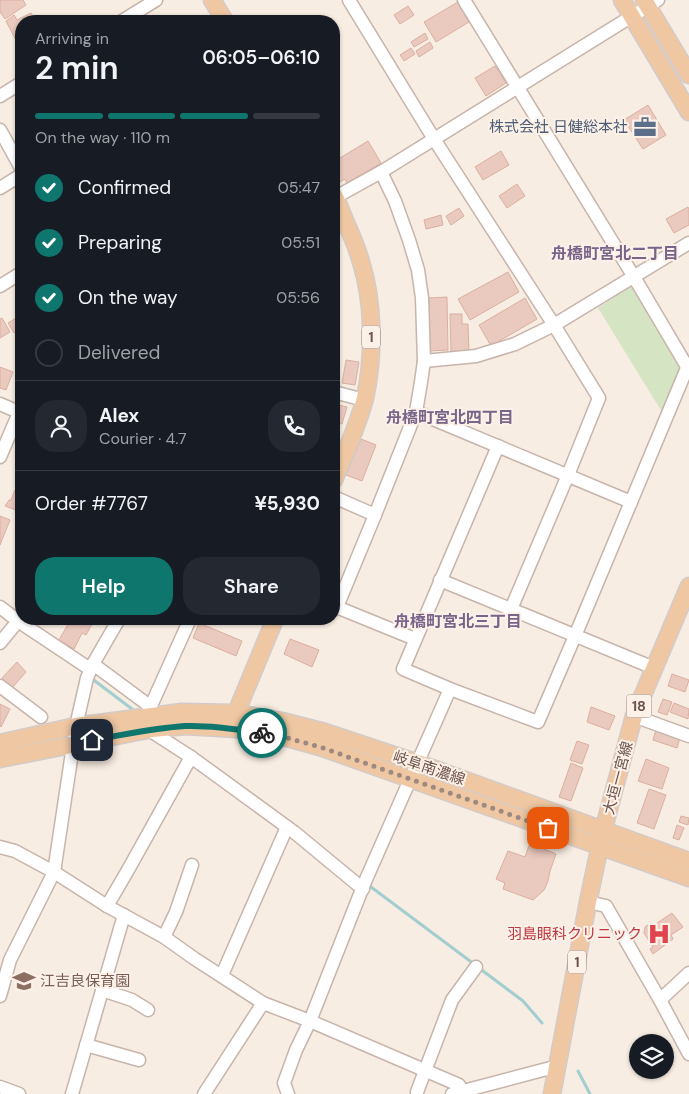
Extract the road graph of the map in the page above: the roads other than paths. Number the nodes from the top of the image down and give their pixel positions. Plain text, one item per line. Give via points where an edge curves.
1 (156, 0) edge
2 (212, 0) edge
3 (348, 0) edge
4 (464, 0) edge
5 (622, 0) edge
6 (650, 2) edge
7 (132, 15) edge
8 (222, 15) edge
9 (631, 16) junction
10 (689, 75) edge
11 (517, 86) junction
12 (15, 87) edge
13 (0, 96) edge
14 (689, 112) edge
15 (0, 130) edge
16 (434, 139) junction
17 (15, 157) edge
18 (380, 172) junction
19 (15, 179) edge
20 (0, 188) edge
21 (340, 194) edge
22 (340, 210) edge
23 (689, 243) edge
24 (15, 277) edge
25 (634, 277) junction
26 (0, 286) edge
27 (554, 325) junction
28 (424, 361) junction
29 (688, 369) edge
30 (340, 394) edge
31 (364, 400) junction
32 (0, 404) edge
33 (15, 409) edge
34 (416, 412) junction
35 (15, 424) edge
36 (498, 446) junction
37 (0, 457) edge
38 (340, 465) edge
39 (568, 475) junction
40 (340, 500) edge
41 (631, 502) junction
42 (375, 516) junction
43 (440, 580) junction
44 (689, 586) edge
45 (340, 597) edge
46 (0, 607) edge
47 (340, 608) edge
48 (511, 609) junction
49 (15, 615) edge
50 (15, 624) edge
51 (29, 625) edge
52 (116, 625) edge
53 (188, 625) edge
54 (273, 625) edge
55 (575, 636) junction
56 (415, 639) junction
57 (0, 643) edge
58 (654, 668) junction
59 (90, 671) junction
60 (0, 686) edge
61 (450, 689) junction
62 (41, 716) dead end
63 (634, 716) junction
64 (149, 720) junction
65 (236, 721) junction
66 (76, 726) junction
67 (689, 736) edge
68 (0, 743) edge
69 (74, 744) junction
70 (191, 757) junction
71 (0, 758) edge
72 (418, 763) junction
73 (410, 780) junction
74 (287, 827) junction
75 (602, 839) junction
76 (0, 847) edge
77 (689, 860) edge
78 (192, 865) dead end
79 (54, 872) junction
80 (689, 878) edge
81 (364, 886) junction
82 (588, 902) junction
83 (107, 906) junction
84 (124, 915) junction
85 (164, 937) junction
86 (476, 967) dead end
87 (222, 975) junction
88 (687, 979) edge
89 (102, 990) junction
90 (0, 996) edge
91 (660, 1000) junction
92 (263, 1002) junction
93 (148, 1010) dead end
94 (310, 1021) junction
95 (686, 1040) edge
96 (86, 1045) junction
97 (689, 1054) edge
98 (138, 1060) dead end
99 (558, 1066) junction
100 (425, 1070) junction
101 (0, 1087) edge
102 (457, 1093) edge
103 (18, 1094) edge
104 (72, 1094) edge
105 (204, 1094) edge
106 (288, 1094) edge
107 (417, 1094) edge
108 (552, 1094) edge

1 - 7 street
2 - 8 main road
3 - 16 street
4 - 11 street
5 - 9 main road
6 - 9 street
6 - 10 main road
9 - 11 street
9 - 14 main road
11 - 16 street
11 - 25 street
12 - 13 street
15 - 17 street
16 - 18 street
16 - 27 street
18 - 21 street
18 - 28 street via 395,201 418,270
19 - 20 street
22 - 31 main road, 1 via 362,263 368,288 371,337
23 - 25 street
24 - 26 street
25 - 27 street
25 - 29 street
27 - 28 street via 516,344 476,356
27 - 39 street via 599,398
28 - 34 street
29 - 41 street
30 - 31 street
31 - 38 main road, 1
32 - 33 street
34 - 36 street
34 - 42 street
35 - 37 street
36 - 39 street
36 - 43 street
39 - 41 street
39 - 48 street
40 - 42 street
41 - 55 street
42 - 45 street
43 - 48 street
43 - 56 street
44 - 58 main road, 大垣一宮線 / 18
46 - 49 street
47 - 56 street
48 - 55 street
50 - 57 street
51 - 59 street
52 - 59 street
53 - 64 street
54 - 65 main road
55 - 58 street
55 - 61 street via 538,722
56 - 61 street via 403,669
58 - 63 main road, 大垣一宮線 / 18
59 - 64 street
59 - 66 street
60 - 62 street
61 - 72 street
63 - 67 street
63 - 75 main road, 大垣一宮線 / 18
64 - 65 main road
64 - 66 main road
64 - 69 main road
64 - 70 street
65 - 72 main road, 岐阜南濃線 via 282,720
65 - 73 main road, 岐阜南濃線
66 - 68 main road
66 - 69 street
69 - 71 main road
69 - 79 street
70 - 74 street
70 - 83 street
72 - 73 street
72 - 75 main road, 岐阜南濃線
73 - 75 main road, 岐阜南濃線
73 - 81 street
74 - 81 street
74 - 87 street
75 - 77 main road
75 - 80 main road
75 - 82 main road, 1
76 - 79 street via 15,850
78 - 85 street
79 - 83 street
79 - 90 street via 10,960
81 - 94 street
82 - 91 street via 606,906
82 - 99 main road, 1
83 - 84 street
84 - 85 street
84 - 89 street
85 - 87 street
86 - 100 street via 452,1000
87 - 92 street
88 - 91 street
89 - 93 street via 132,1000
89 - 96 street
91 - 95 street
92 - 94 street
92 - 105 street
94 - 100 street
94 - 106 street via 284,1083
95 - 97 street
96 - 98 street
96 - 104 street
99 - 102 street
99 - 108 main road, 1
100 - 102 street via 459,1085
100 - 107 street
101 - 103 street

